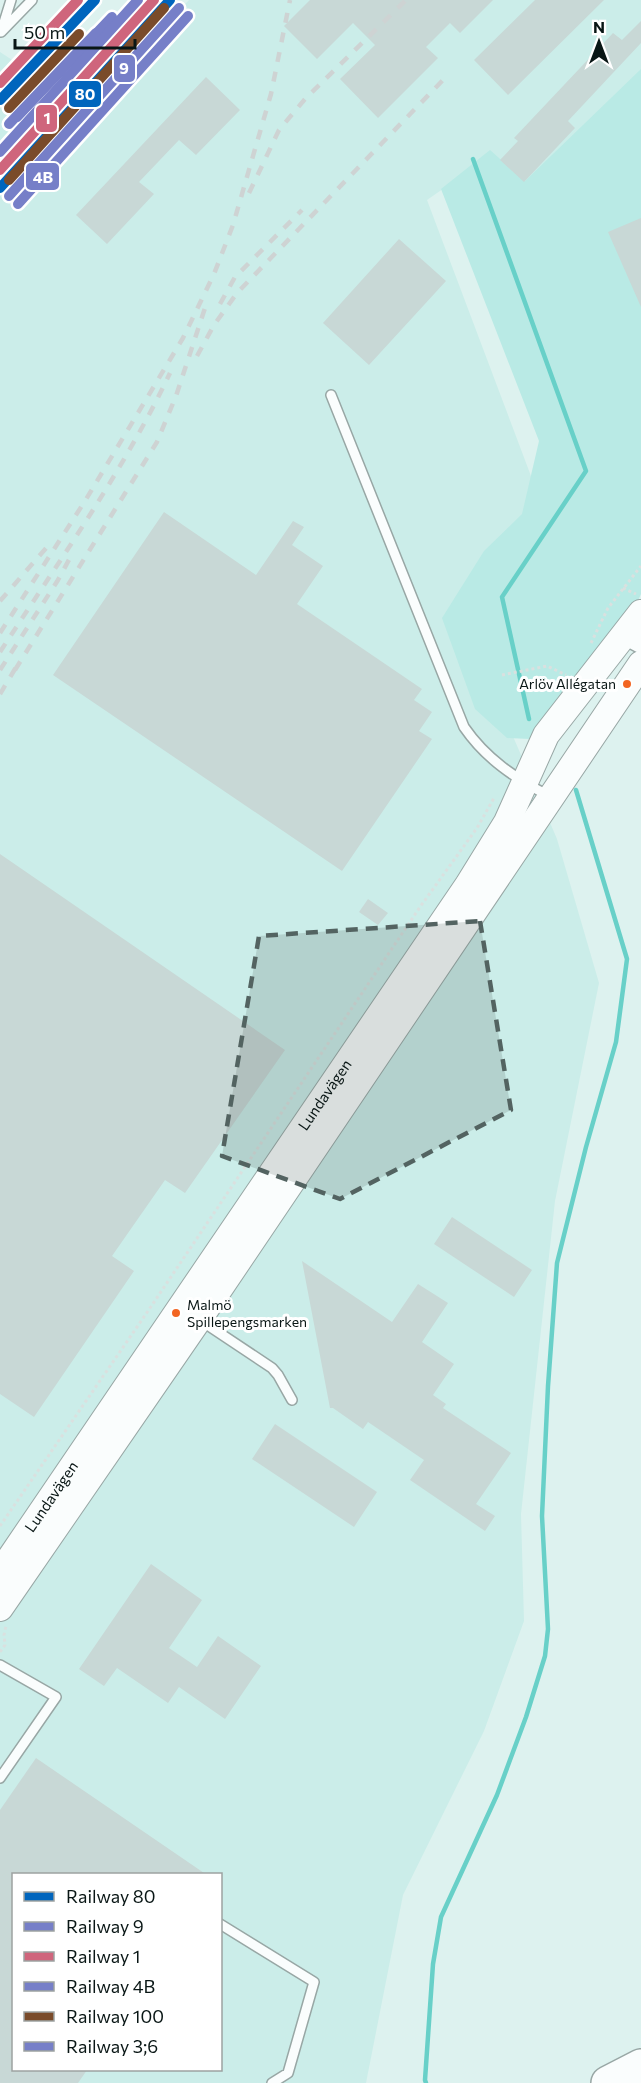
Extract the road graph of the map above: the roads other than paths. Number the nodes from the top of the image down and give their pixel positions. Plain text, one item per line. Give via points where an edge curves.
1 (11, 0) edge
2 (32, 0) edge
3 (0, 33) edge
4 (331, 395) dead end
5 (639, 604) edge
6 (632, 640) edge
7 (641, 663) edge
8 (516, 778) junction
9 (551, 797) junction
10 (189, 1313) junction
11 (292, 1400) dead end
12 (0, 1573) edge
13 (0, 1608) edge
14 (0, 1665) edge
15 (0, 1778) edge
16 (222, 1925) edge
17 (641, 2066) edge
18 (272, 2083) edge
19 (608, 2083) edge

1 - 3 lane
2 - 3 lane
4 - 8 lane via 464,727 487,756
5 - 6 main road, Lundavägen
6 - 8 main road, Lundavägen via 546,735
7 - 9 main road, Lundavägen
8 - 9 lane
8 - 10 main road, Lundavägen via 507,822
9 - 10 main road, Lundavägen
10 - 11 lane via 272,1368
10 - 12 main road, Lundavägen
10 - 13 main road, Lundavägen
14 - 15 lane via 56,1697
16 - 18 lane via 314,1982 288,2073
17 - 19 highway

